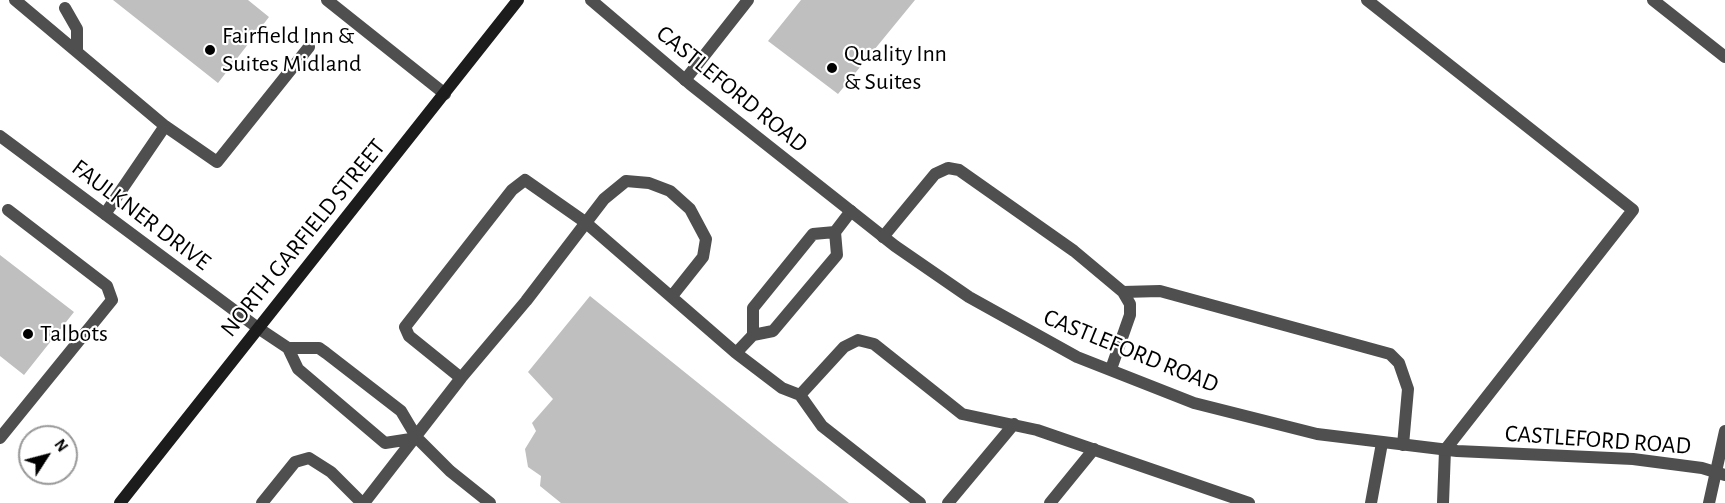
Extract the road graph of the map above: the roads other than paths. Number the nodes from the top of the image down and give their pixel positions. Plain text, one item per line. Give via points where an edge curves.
1 (15, 0) edge
2 (327, 0) edge
3 (518, 0) edge
4 (591, 0) edge
5 (748, 0) edge
6 (1368, 0) edge
7 (1653, 0) edge
8 (65, 8) dead end
9 (309, 46) dead end
10 (77, 52) junction
11 (1725, 57) edge
12 (685, 80) junction
13 (445, 94) junction
14 (165, 126) junction
15 (0, 136) edge
16 (8, 210) dead end
17 (851, 211) junction
18 (105, 214) junction
19 (585, 222) junction
20 (836, 232) junction
21 (883, 237) junction
22 (1123, 292) junction
23 (672, 297) junction
24 (258, 327) junction
25 (753, 335) junction
26 (288, 348) junction
27 (736, 353) junction
28 (1111, 369) junction
29 (461, 378) junction
30 (800, 394) junction
31 (1014, 424) junction
32 (1725, 431) edge
33 (0, 438) edge
34 (417, 438) junction
35 (1382, 443) junction
36 (1403, 445) junction
37 (1094, 449) junction
38 (1445, 450) junction
39 (1721, 474) edge
40 (120, 503) edge
41 (262, 503) edge
42 (363, 503) edge
43 (490, 503) edge
44 (920, 503) edge
45 (948, 503) edge
46 (1050, 503) edge
47 (1250, 503) edge
48 (1371, 503) edge
49 (1443, 503) edge
50 (1709, 503) edge

1 - 10 street
2 - 13 street
3 - 13 main road, NORTH GARFIELD STREET
4 - 12 street, CASTLEFORD ROAD
5 - 12 street
6 - 38 street via 1633,210
7 - 11 street
8 - 10 street via 78,29
9 - 14 street via 217,162
10 - 14 street
12 - 17 street, CASTLEFORD ROAD
13 - 24 main road, NORTH GARFIELD STREET
14 - 18 street
15 - 18 street, FAULKNER DRIVE
16 - 33 street via 107,285 112,300
17 - 20 street
17 - 21 street, CASTLEFORD ROAD
18 - 24 street, FAULKNER DRIVE
19 - 23 street
19 - 23 street via 626,181 670,191 690,209 706,239 703,257
19 - 29 street
19 - 29 street via 525,180 512,190 405,327 410,336
20 - 25 street via 837,255 773,331
20 - 25 street via 813,234 753,308
21 - 22 street via 935,174 948,168 959,170 1074,251
21 - 28 street, CASTLEFORD ROAD via 1014,324 1077,357
22 - 28 street via 1130,304 1130,315
22 - 36 street via 1160,291 1390,354 1399,363 1408,390
23 - 27 street
24 - 26 street, FAULKNER DRIVE
24 - 40 main road, NORTH GARFIELD STREET
25 - 27 street
26 - 34 street via 320,348 401,411
26 - 34 street via 298,369 385,442
27 - 30 street via 782,388
28 - 35 street, CASTLEFORD ROAD via 1159,391 1212,408 1317,434
29 - 34 street
30 - 31 street via 844,347 858,340 874,344 962,414
30 - 44 street via 822,426
31 - 37 street
31 - 45 street
32 - 39 street
34 - 42 street
34 - 43 street
35 - 36 street, CASTLEFORD ROAD
35 - 48 street
36 - 38 street, CASTLEFORD ROAD
37 - 46 street
37 - 47 street
38 - 39 street, CASTLEFORD ROAD via 1619,457
38 - 49 street
39 - 50 street
41 - 42 street via 295,462 309,458 331,472

